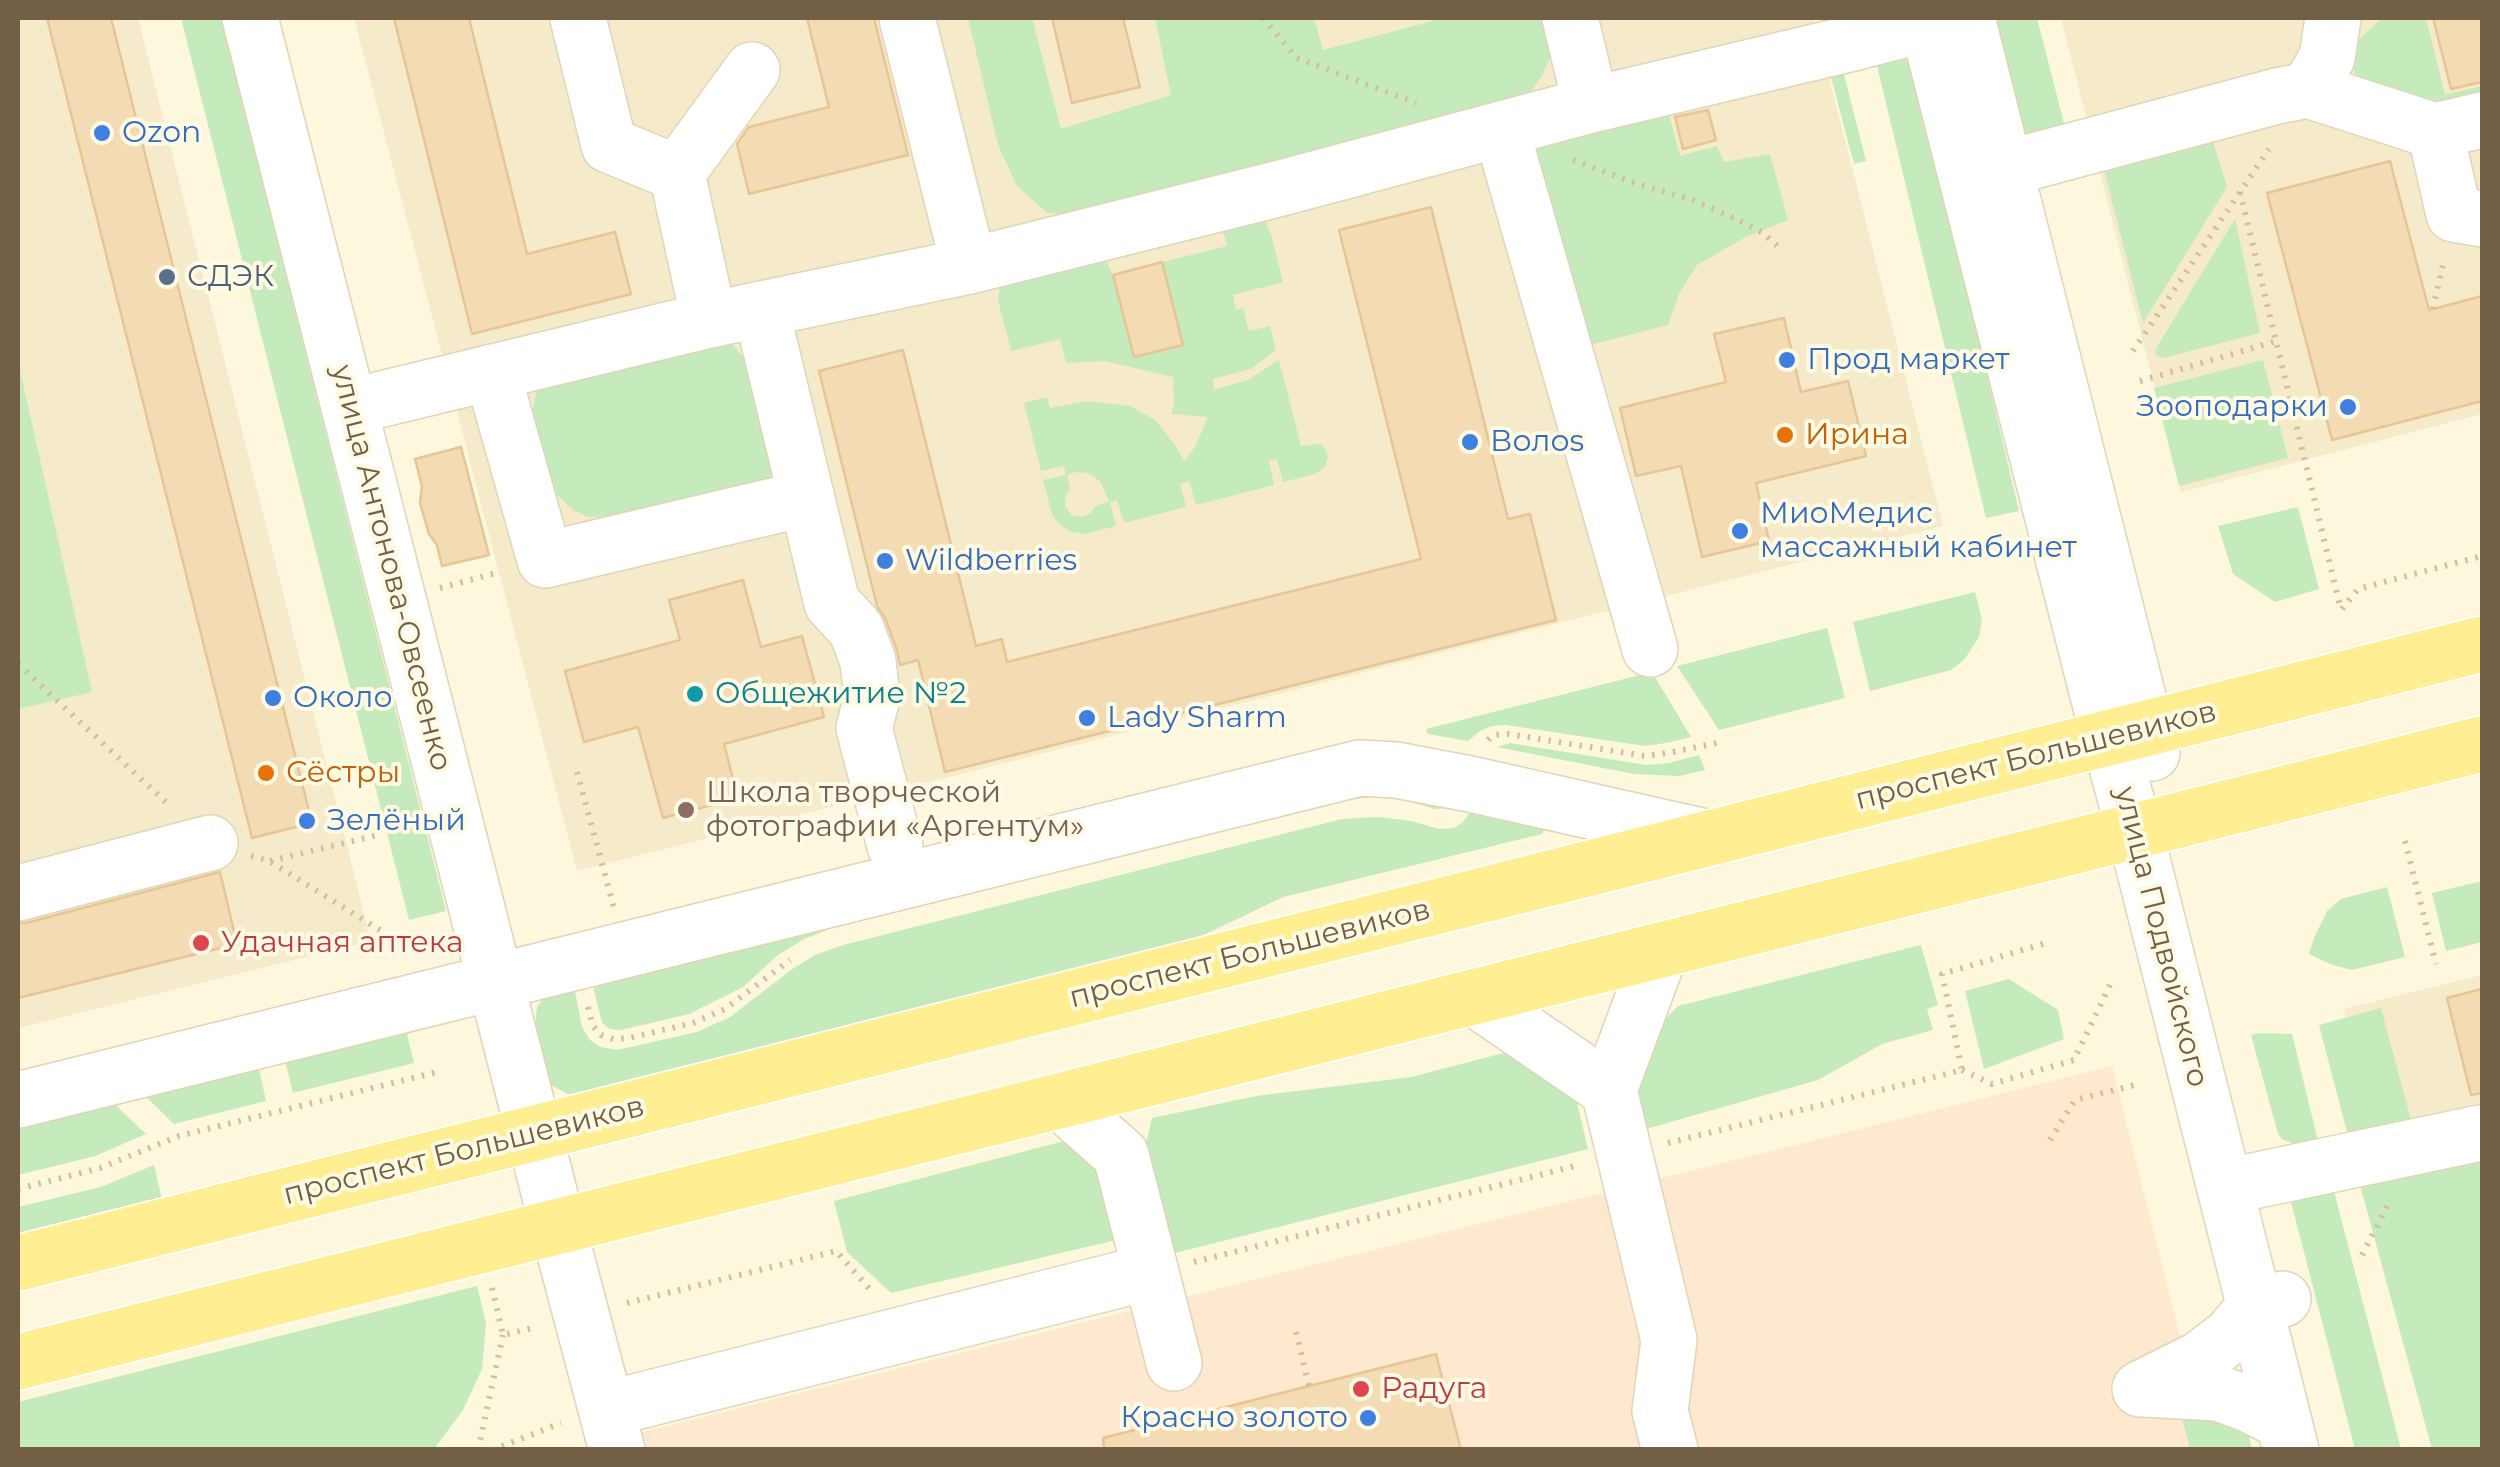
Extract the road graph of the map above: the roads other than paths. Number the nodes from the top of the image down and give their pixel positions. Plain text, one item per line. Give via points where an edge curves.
1 (250, 18) edge
2 (578, 18) edge
3 (906, 18) edge
4 (1570, 18) edge
5 (2333, 18) edge
6 (1942, 19) edge
7 (752, 70) dead end
8 (2308, 90) junction
9 (1591, 106) junction
10 (2459, 126) edge
11 (1501, 128) junction
12 (1986, 173) junction
13 (677, 174) junction
14 (2482, 219) edge
15 (968, 266) junction
16 (735, 314) junction
17 (492, 372) junction
18 (349, 407) junction
19 (807, 498) junction
20 (2482, 644) edge
21 (1650, 649) dead end
22 (2127, 734) junction
23 (2482, 744) edge
24 (2153, 827) junction
25 (1710, 838) junction
26 (210, 843) road end
27 (895, 846) dead end
28 (18, 893) edge
29 (1661, 950) junction
30 (495, 981) junction
31 (1473, 997) junction
32 (1154, 1077) junction
33 (1609, 1090) junction
34 (18, 1100) edge
35 (1060, 1101) junction
36 (2480, 1133) edge
37 (534, 1134) junction
38 (1121, 1155) junction
39 (2242, 1182) junction
40 (558, 1227) junction
41 (18, 1264) edge
42 (1150, 1272) junction
43 (2272, 1302) junction
44 (18, 1362) edge
45 (1174, 1362) dead end
46 (600, 1425) edge
47 (2301, 1440) edge
48 (1670, 1450) edge

1 - 18 street, улица Антонова-Овсеенко
2 - 13 street via 609,145
3 - 15 street
4 - 9 street
5 - 8 street via 2327,58
6 - 9 street
6 - 12 street, улица Подвойского
7 - 13 street
8 - 10 street
8 - 12 street
9 - 11 street
10 - 14 street via 2454,214
11 - 15 street
11 - 21 street
12 - 22 street, улица Подвойского
13 - 16 street
15 - 16 street
16 - 17 street
16 - 19 street
17 - 18 street
17 - 19 street via 545,560
18 - 30 street, улица Антонова-Овсеенко
19 - 27 street via 832,602 856,629 868,661 872,698 864,728
20 - 22 main road, проспект Большевиков
22 - 24 street, улица Подвойского
22 - 25 main road, проспект Большевиков
23 - 24 main road
24 - 29 main road
24 - 39 street, улица Подвойского
25 - 30 street via 1470,784 1360,768
25 - 37 main road, проспект Большевиков
26 - 28 street
29 - 31 main road
29 - 33 street
30 - 34 street
30 - 37 street, улица Антонова-Овсеенко
31 - 32 main road
31 - 33 street
32 - 35 main road
32 - 38 street
33 - 48 street via 1669,1340 1660,1410
35 - 38 street
35 - 40 main road
36 - 39 street
37 - 40 street, улица Антонова-Овсеенко
37 - 41 main road, проспект Большевиков
38 - 42 street
39 - 43 street, улица Подвойского
40 - 44 main road
40 - 46 street, улица Антонова-Овсеенко
42 - 45 street
42 - 46 street
43 - 47 street, улица Подвойского
43 - 47 street via 2200,1360 2140,1389 2218,1393 2248,1404

